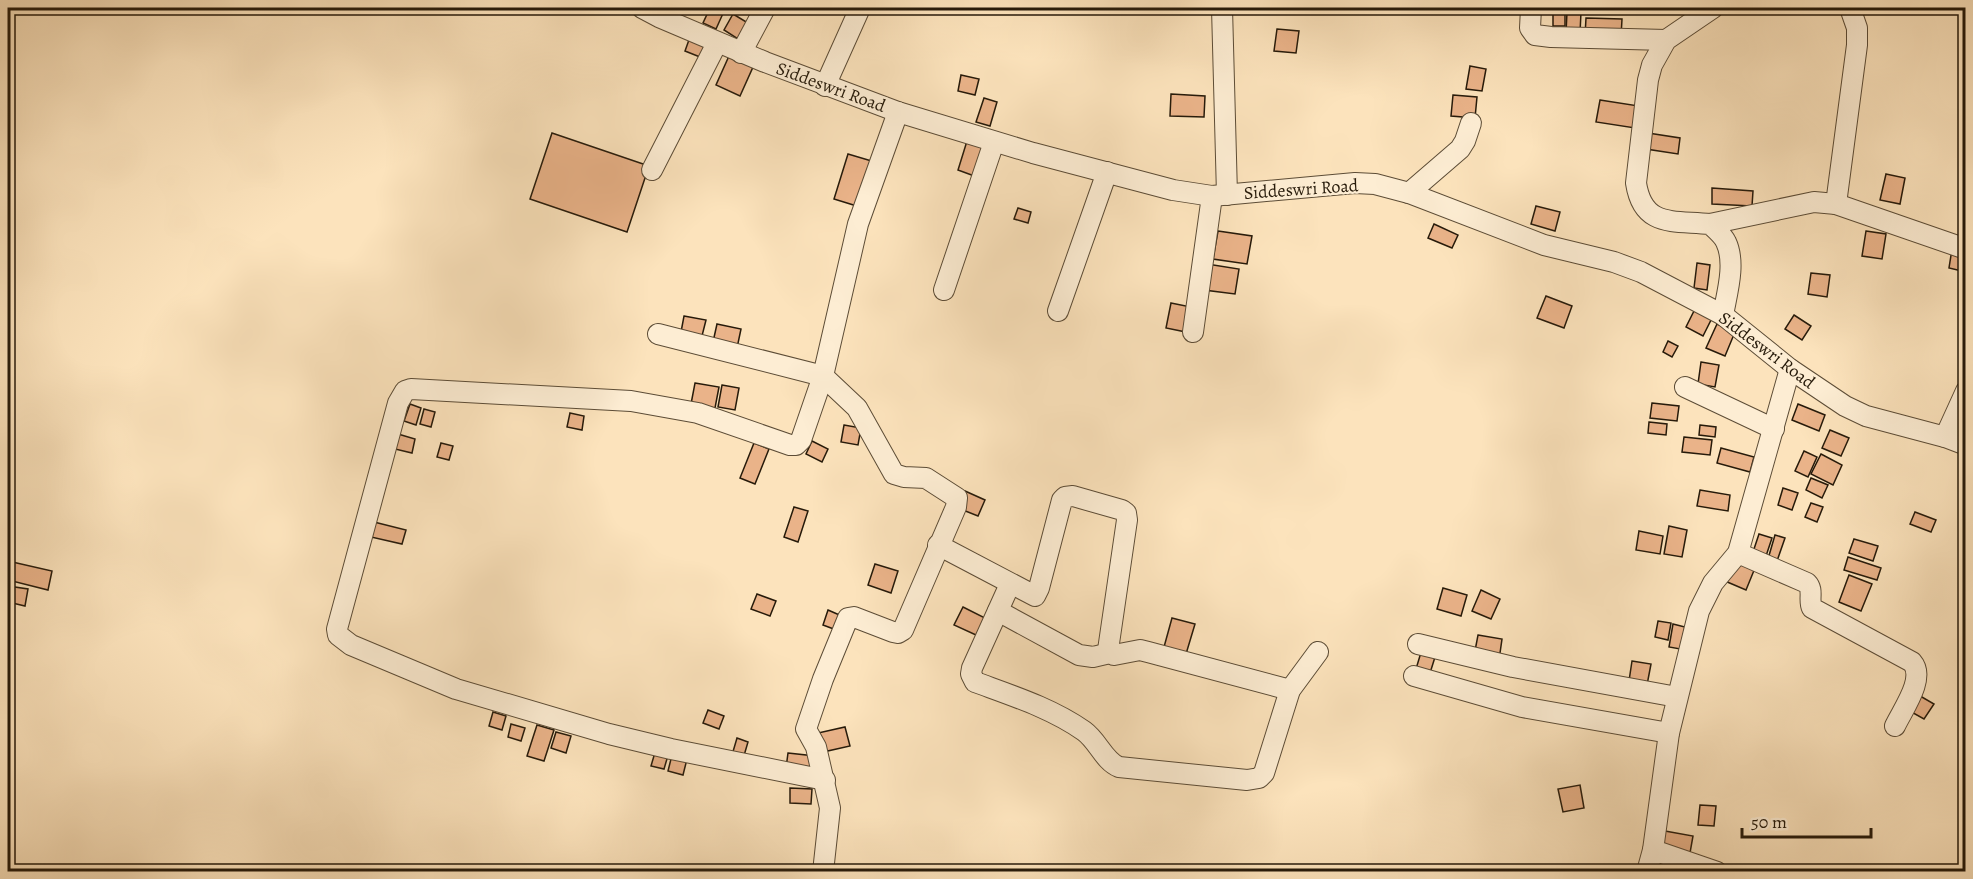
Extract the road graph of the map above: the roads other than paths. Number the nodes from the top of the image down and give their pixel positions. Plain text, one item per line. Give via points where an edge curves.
1 (642, 8) edge
2 (765, 8) edge
3 (860, 8) edge
4 (1222, 8) edge
5 (1531, 8) edge
6 (1713, 8) edge
7 (1850, 8) edge
8 (1666, 40) junction
9 (717, 43) junction
10 (741, 52) junction
11 (825, 86) junction
12 (898, 112) junction
13 (1471, 123) dead end
14 (994, 142) junction
15 (652, 170) dead end
16 (1107, 172) junction
17 (1409, 193) junction
18 (1220, 195) junction
19 (1836, 204) junction
20 (1710, 224) junction
21 (1965, 249) edge
22 (944, 290) dead end
23 (1058, 311) dead end
24 (1723, 315) junction
25 (1193, 332) dead end
26 (658, 334) dead end
27 (1790, 369) junction
28 (823, 376) junction
29 (1684, 387) dead end
30 (1965, 391) edge
31 (1774, 429) junction
32 (1945, 437) junction
33 (1965, 445) edge
34 (938, 545) junction
35 (1738, 554) junction
36 (1010, 584) junction
37 (998, 611) junction
38 (1418, 644) dead end
39 (1318, 652) dead end
40 (1110, 653) junction
41 (1414, 676) dead end
42 (1290, 690) junction
43 (1677, 697) junction
44 (1895, 726) dead end
45 (1669, 733) junction
46 (825, 780) junction
47 (1653, 850) junction
48 (823, 872) edge
49 (1647, 872) edge
50 (1717, 872) edge

1 - 9 street, Siddeswri Road
2 - 10 street
3 - 11 street
4 - 18 street
5 - 8 street via 1530,28 1535,35
6 - 8 street
7 - 19 street via 1857,28 1857,45
8 - 20 street via 1648,80 1636,183 1639,200 1651,215 1663,220
9 - 10 street, Siddeswri Road
9 - 15 street
10 - 11 street, Siddeswri Road
11 - 12 street, Siddeswri Road
12 - 14 street, Siddeswri Road
12 - 28 street via 858,224
13 - 17 street via 1460,149
14 - 16 street, Siddeswri Road
14 - 22 street
16 - 18 street, Siddeswri Road via 1173,190
16 - 23 street
17 - 18 street, Siddeswri Road via 1355,183
17 - 24 street, Siddeswri Road via 1544,245 1641,272
18 - 25 street
19 - 20 street via 1814,202
19 - 21 street
20 - 24 street via 1725,239 1729,250
24 - 27 street, Siddeswri Road
26 - 28 street
27 - 31 street
27 - 32 street, Siddeswri Road via 1866,416
28 - 34 street via 857,408 894,474 926,478 957,498
28 - 46 street via 796,445 698,413 630,401 405,391 398,403 338,635 351,645 456,689 660,747
29 - 31 street
30 - 32 street
31 - 35 street
32 - 33 street, Siddeswri Road
34 - 36 street
34 - 46 street via 901,632 854,617 846,622 806,729 816,747
35 - 43 street via 1704,597
35 - 44 street via 1807,584 1812,608 1917,667 1917,681
36 - 37 street
36 - 40 street via 1032,596 1037,594 1065,497 1122,510 1127,520
37 - 40 street via 1079,655
37 - 42 street via 972,668 975,682 1062,716 1090,735 1119,767 1259,778 1264,773
38 - 43 street via 1513,668
39 - 42 street
40 - 42 street via 1148,651
41 - 45 street via 1522,707
43 - 45 street
45 - 47 street
46 - 48 street via 830,816
47 - 49 street
47 - 50 street

